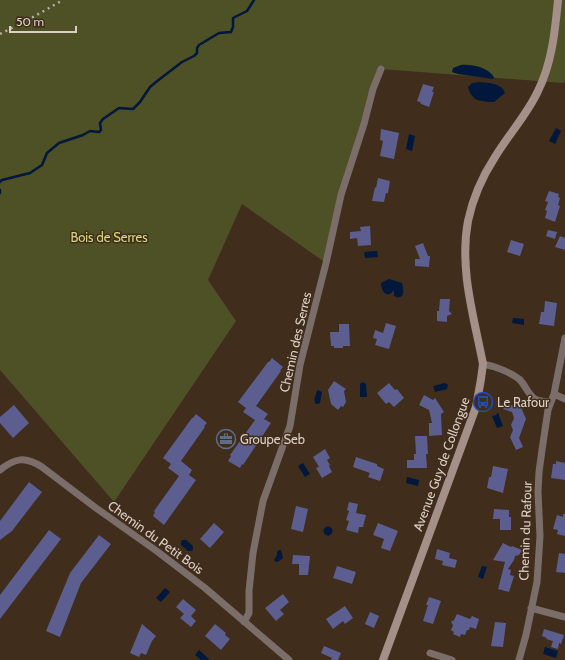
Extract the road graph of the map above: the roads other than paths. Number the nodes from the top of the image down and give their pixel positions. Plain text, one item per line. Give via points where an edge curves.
1 (558, 0) edge
2 (381, 69) dead end
3 (565, 338) edge
4 (483, 364) junction
5 (554, 394) junction
6 (565, 399) edge
7 (550, 402) junction
8 (0, 470) edge
9 (531, 608) junction
10 (565, 617) edge
11 (244, 622) junction
12 (389, 641) junction
13 (430, 653) dead end
14 (289, 660) edge
15 (379, 660) edge
16 (384, 660) edge
17 (452, 660) edge
18 (519, 660) edge

1 - 4 main road, Avenue Guy de Collongue via 553,44 543,81 483,176 468,221 466,273
2 - 11 street, Chemin des Serres via 340,199 300,365 290,426 263,502 252,553 249,613
3 - 5 street, Chemin du Rafour
4 - 7 street via 519,379 535,399
4 - 12 main road, Avenue Guy de Collongue via 476,407
5 - 6 street
5 - 7 street, Chemin du Rafour
7 - 9 street, Chemin du Rafour via 539,472 540,536 537,582
8 - 11 street, Chemin du Petit Bois via 24,459 42,466 164,557
9 - 10 street
9 - 18 street, Chemin du Rafour
11 - 14 street, Chemin du Petit Bois
12 - 15 main road, Avenue Guy de Collongue
12 - 16 main road, Avenue Guy de Collongue
13 - 17 street

